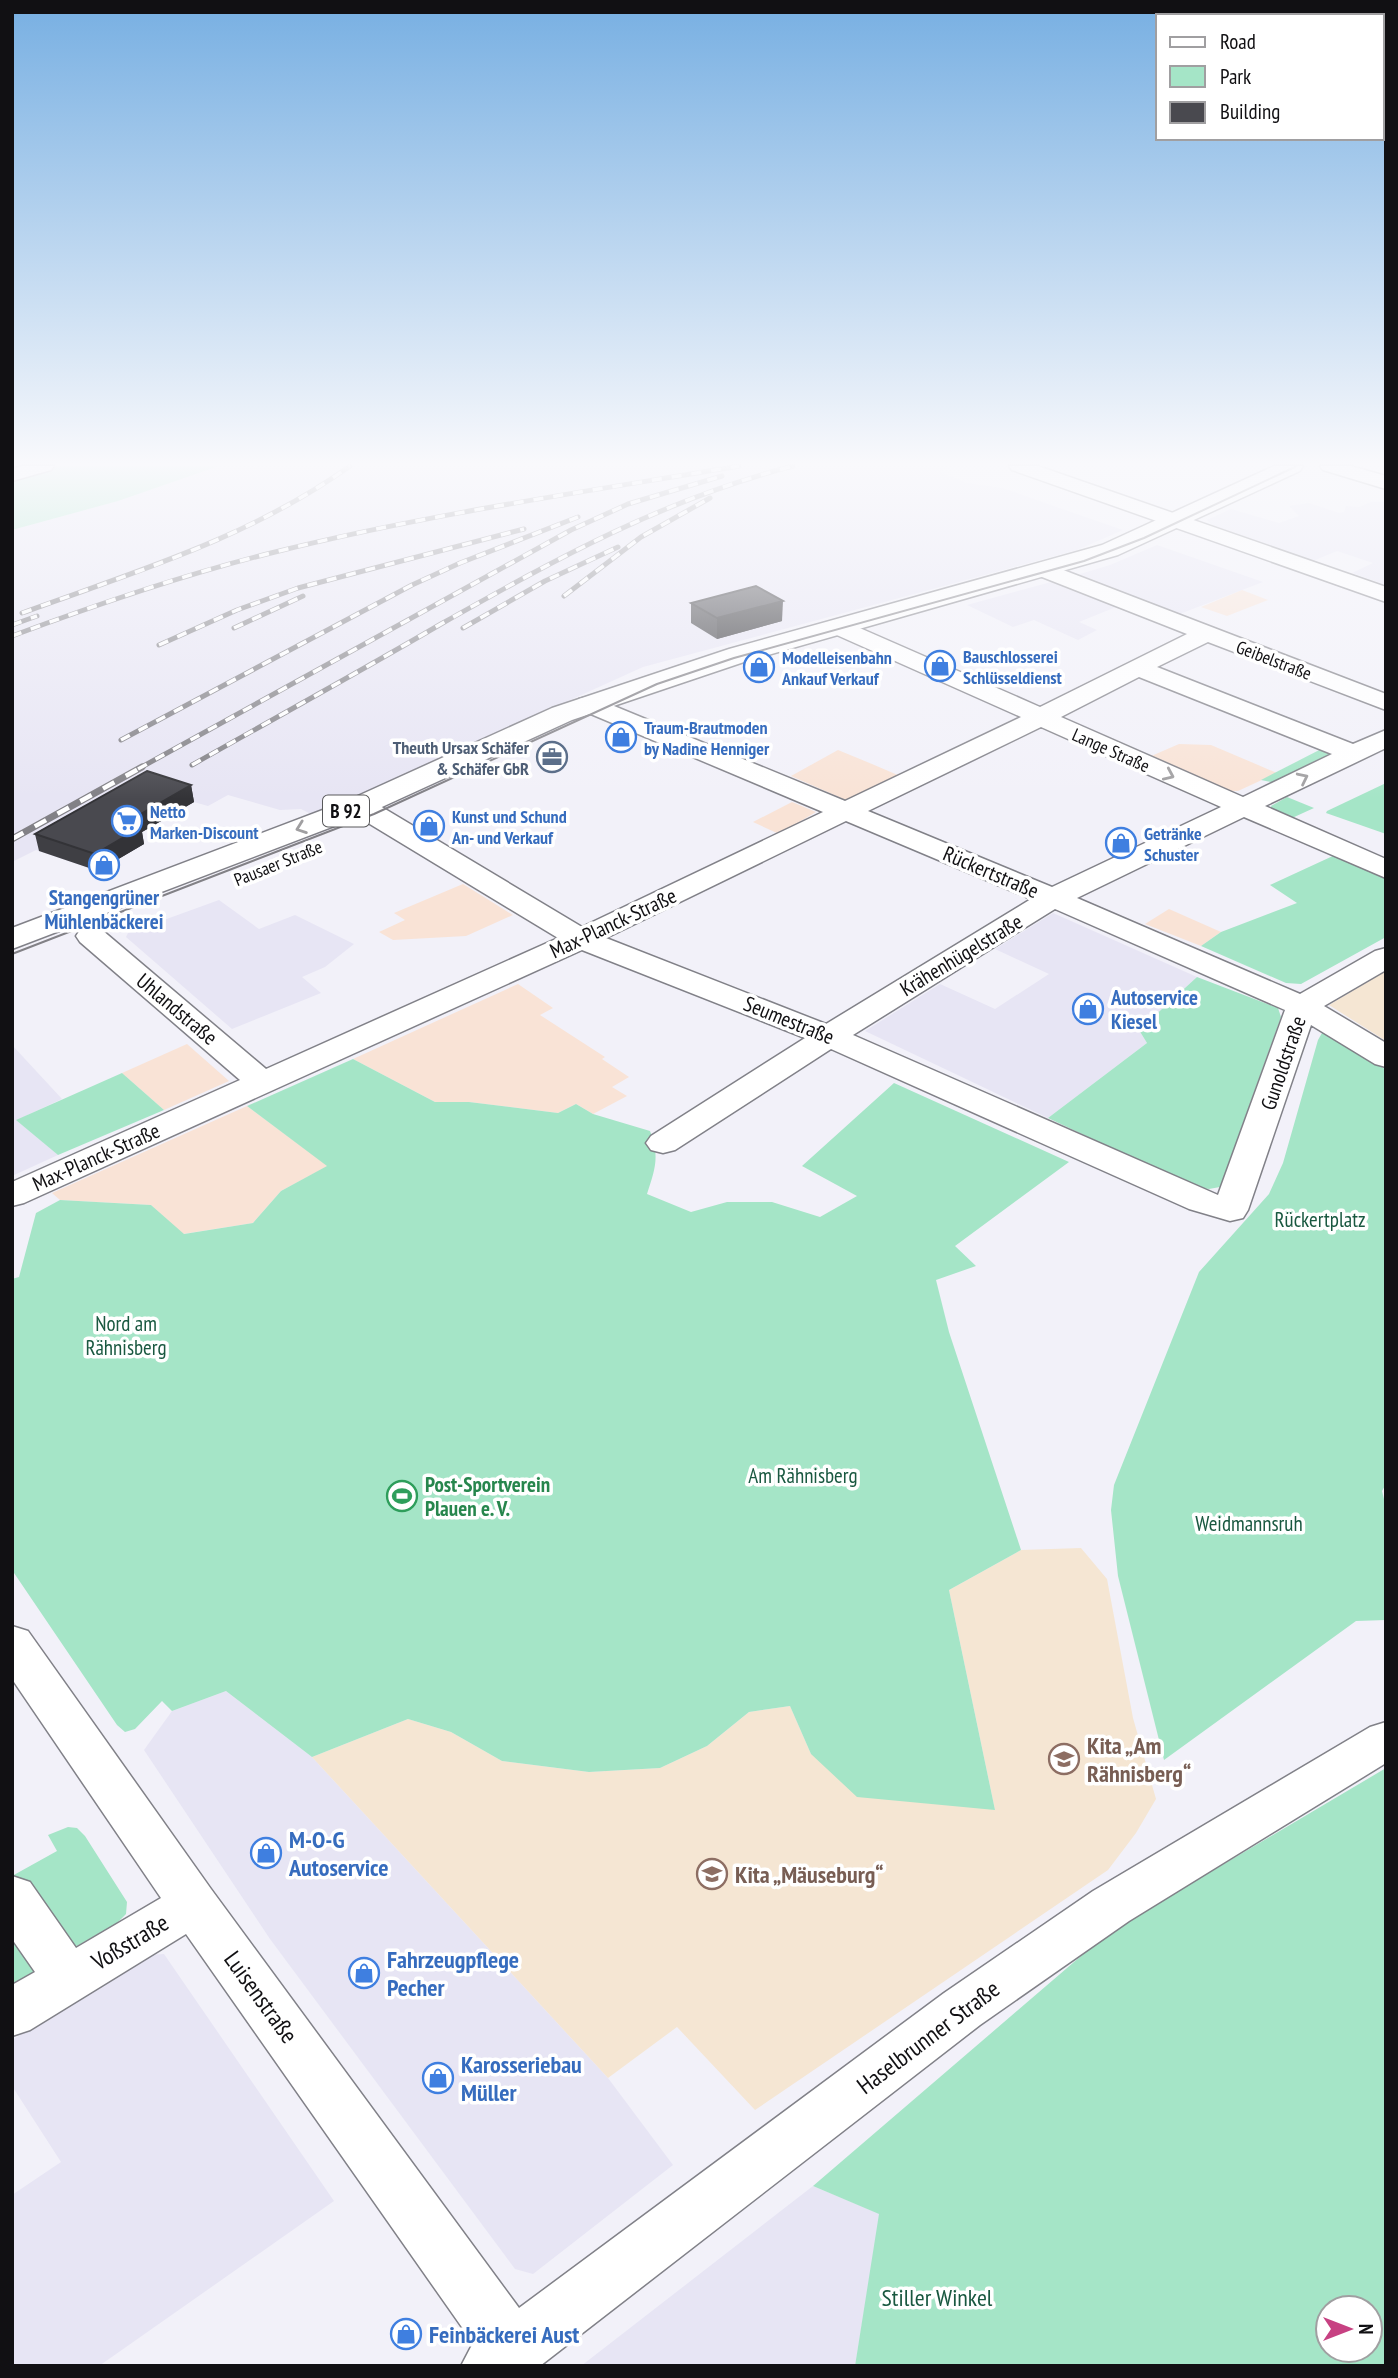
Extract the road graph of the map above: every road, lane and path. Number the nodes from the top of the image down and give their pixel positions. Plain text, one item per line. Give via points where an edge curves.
1 (1020, 577) edge
2 (1062, 577) edge
3 (1336, 577) edge
4 (1386, 595) edge
5 (838, 627) junction
6 (1205, 634) junction
7 (1137, 668) junction
8 (1386, 703) edge
9 (598, 708) junction
10 (1039, 718) junction
11 (1386, 738) edge
12 (1353, 754) junction
13 (1241, 807) junction
14 (846, 812) junction
15 (373, 813) junction
16 (1386, 870) edge
17 (1054, 898) junction
18 (91, 936) junction
19 (12, 939) edge
20 (581, 939) junction
21 (1386, 957) edge
22 (12, 962) edge
23 (1302, 1006) junction
24 (829, 1035) junction
25 (1386, 1057) edge
26 (262, 1082) junction
27 (663, 1143) dead end
28 (12, 1195) edge
29 (1230, 1210) joint
30 (12, 1643) edge
31 (1386, 1740) edge
32 (12, 1897) edge
33 (193, 1904) junction
34 (68, 1979) junction
35 (12, 2013) edge
36 (502, 2357) edge

1 - 5 main road, Pausaer Straße / B 92
2 - 6 street, Geibelstraße
3 - 4 street
5 - 9 main road, Pausaer Straße / B 92 via 690,670
5 - 10 street, Lange Straße
6 - 7 street, Max-Planck-Straße
6 - 8 street, Geibelstraße
7 - 10 street, Max-Planck-Straße
7 - 12 street
9 - 14 street, Rückertstraße
9 - 15 main road, Pausaer Straße / B 92 via 554,717
10 -> 13 street, Lange Straße
10 - 14 street, Max-Planck-Straße
11 - 12 street, Krähenhügelstraße
13 -> 12 street, Krähenhügelstraße
13 - 16 street, Lange Straße
13 - 17 street, Krähenhügelstraße
14 - 17 street, Rückertstraße
14 - 20 street, Max-Planck-Straße
15 - 18 main road, Pausaer Straße / B 92
15 -> 19 main road, Pausaer Straße / B 92
15 - 20 street, Seumestraße
17 - 23 street, Rückertstraße
17 - 24 street, Krähenhügelstraße
18 - 22 main road, Pausaer Straße / B 92
18 - 26 street, Uhlandstraße
20 - 24 street, Seumestraße
20 - 26 street, Max-Planck-Straße
21 - 23 street, Gunoldstraße
23 - 25 street, Rückertstraße
23 - 29 street, Gunoldstraße
24 - 27 street, Krähenhügelstraße
24 - 29 street, Seumestraße
26 - 28 street, Max-Planck-Straße
30 - 33 street, Luisenstraße
31 - 36 street, Haselbrunner Straße via 1111,1906 962,2009
32 - 34 street, Voßstraße
33 - 34 street, Voßstraße
33 - 36 street, Luisenstraße
34 - 35 street, Voßstraße

